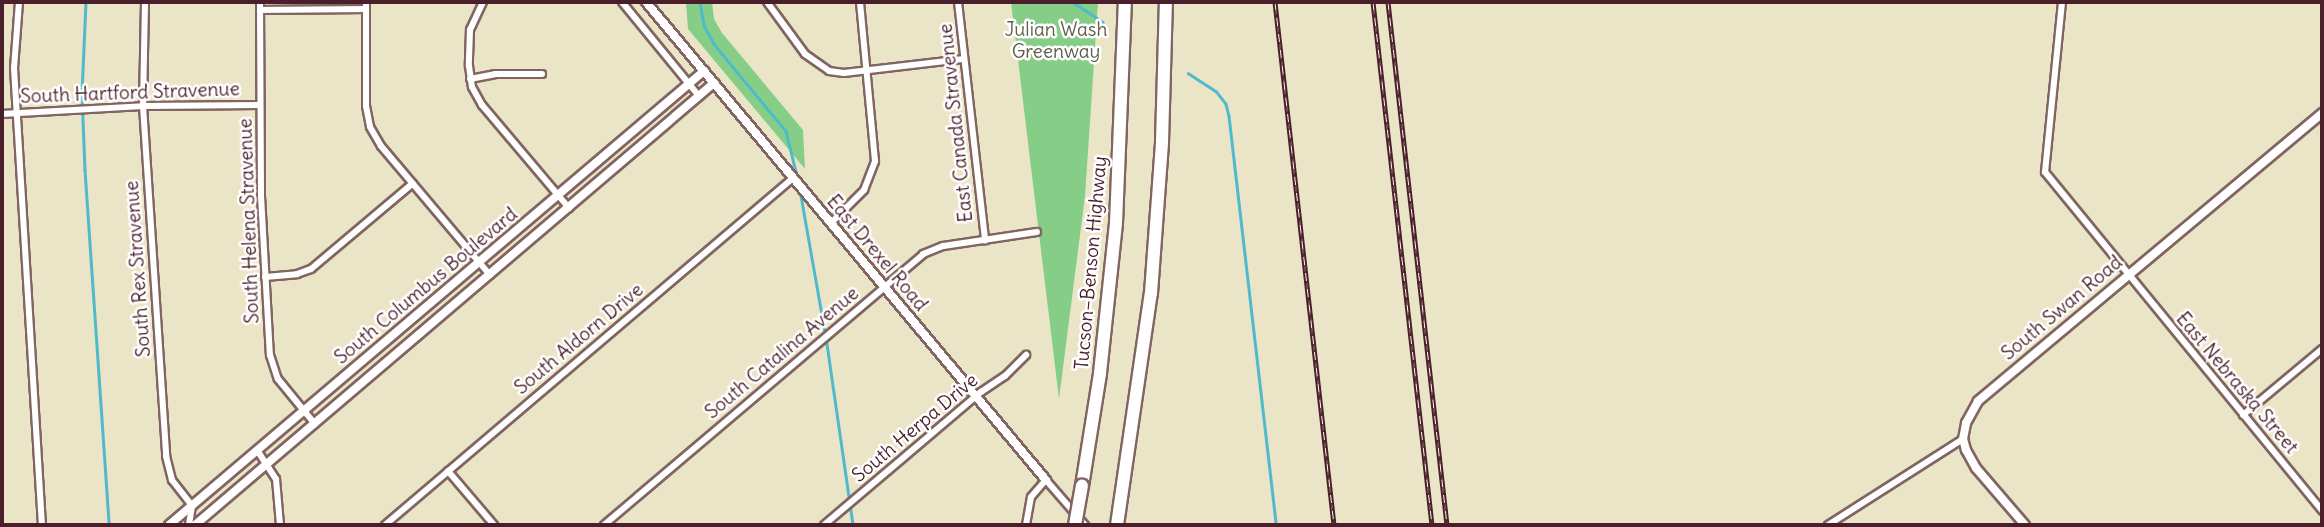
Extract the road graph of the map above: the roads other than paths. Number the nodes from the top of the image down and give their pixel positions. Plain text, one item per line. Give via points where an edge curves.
1 (19, 2) edge
2 (145, 2) edge
3 (260, 2) edge
4 (483, 2) edge
5 (622, 2) edge
6 (646, 2) edge
7 (767, 2) edge
8 (859, 2) edge
9 (958, 2) edge
10 (1125, 2) edge
11 (1166, 2) edge
12 (2062, 2) edge
13 (366, 6) edge
14 (260, 10) junction
15 (964, 59) junction
16 (704, 71) junction
17 (867, 71) junction
18 (542, 74) dead end
19 (470, 79) junction
20 (690, 83) junction
21 (714, 83) junction
22 (699, 96) junction
23 (260, 105) junction
24 (143, 106) junction
25 (17, 113) junction
26 (2322, 113) edge
27 (2, 114) edge
28 (793, 178) junction
29 (414, 183) junction
30 (558, 195) junction
31 (32, 197) dead end
32 (22, 198) junction
33 (569, 208) junction
34 (831, 223) junction
35 (1037, 232) dead end
36 (985, 240) junction
37 (480, 262) junction
38 (490, 275) junction
39 (2127, 275) junction
40 (265, 277) junction
41 (38, 282) dead end
42 (27, 283) junction
43 (884, 286) junction
44 (2322, 349) edge
45 (1026, 355) dead end
46 (32, 367) junction
47 (42, 367) dead end
48 (976, 396) junction
49 (304, 411) junction
50 (2243, 415) junction
51 (315, 424) junction
52 (1963, 439) junction
53 (257, 450) junction
54 (38, 452) junction
55 (48, 452) dead end
56 (268, 463) junction
57 (448, 471) junction
58 (1046, 480) junction
59 (192, 506) junction
60 (2322, 511) edge
61 (42, 525) edge
62 (169, 525) edge
63 (192, 525) edge
64 (280, 525) edge
65 (384, 525) edge
66 (494, 525) edge
67 (604, 525) edge
68 (824, 525) edge
69 (1026, 525) edge
70 (1075, 525) edge
71 (1085, 525) edge
72 (1117, 525) edge
73 (1828, 525) edge
74 (2025, 525) edge

1 - 25 street via 14,68
2 - 24 street, South Rex Stravenue
3 - 14 street, South Helena Stravenue
4 - 19 street via 470,30
5 - 20 street
6 - 16 street, East Drexel Road
7 - 17 street via 816,65 837,73
8 - 17 street
9 - 15 street, East Canada Stravenue
10 - 70 highway, Tucson–Benson Highway, bridge via 1116,223 1100,373
11 - 72 highway via 1163,142 1151,293
12 - 39 street, East Nebraska Street via 2045,172
13 - 14 street
13 - 29 street via 367,120 377,140
14 - 23 street, South Helena Stravenue
15 - 17 street
15 - 36 street, East Canada Stravenue
16 - 20 street, South Columbus Boulevard
16 - 21 street, East Drexel Road
17 - 34 street via 875,141 873,171 860,197
18 - 19 street
19 - 30 street via 482,105
20 - 22 street
20 - 30 street, South Columbus Boulevard
21 - 22 street, South Columbus Boulevard
21 - 28 street, East Drexel Road
22 - 33 street, South Columbus Boulevard
23 - 24 street, South Hartford Stravenue
23 - 40 street, South Helena Stravenue
24 - 25 street, South Hartford Stravenue
24 - 59 street, South Rex Stravenue via 166,456 172,480
25 - 27 street, South Hartford Stravenue
25 - 32 street
26 - 39 street, South Swan Road
28 - 34 street, East Drexel Road
28 - 57 street, South Aldorn Drive
29 - 37 street
29 - 40 street via 311,269
30 - 33 street
30 - 37 street, South Columbus Boulevard
31 - 32 street
32 - 42 street
33 - 38 street, South Columbus Boulevard
34 - 43 street, East Drexel Road
35 - 36 street, South Catalina Avenue
36 - 43 street, South Catalina Avenue via 929,250
37 - 38 street
37 - 49 street, South Columbus Boulevard
38 - 51 street, South Columbus Boulevard
39 - 50 street, East Nebraska Street
39 - 52 street, South Swan Road via 1983,395 1969,415
40 - 49 street, South Helena Stravenue via 271,363
41 - 42 street
42 - 46 street
43 - 48 street, East Drexel Road
43 - 67 street, South Catalina Avenue
44 - 50 street
45 - 48 street, South Herpa Drive
46 - 47 street
46 - 54 street
48 - 58 street, East Drexel Road
48 - 68 street, South Herpa Drive
49 - 51 street, South Helena Stravenue
49 - 53 street, South Columbus Boulevard
50 - 60 street, East Nebraska Street
51 - 56 street, South Columbus Boulevard
52 - 73 street
52 - 74 street via 1976,468
53 - 56 street
53 - 59 street, South Columbus Boulevard
54 - 55 street
54 - 61 street
56 - 63 street, South Columbus Boulevard
56 - 64 street via 276,479
57 - 65 street, South Aldorn Drive
57 - 66 street
58 - 69 street via 1031,497
58 - 71 street, East Drexel Road
59 - 62 street, South Columbus Boulevard
59 - 63 street

